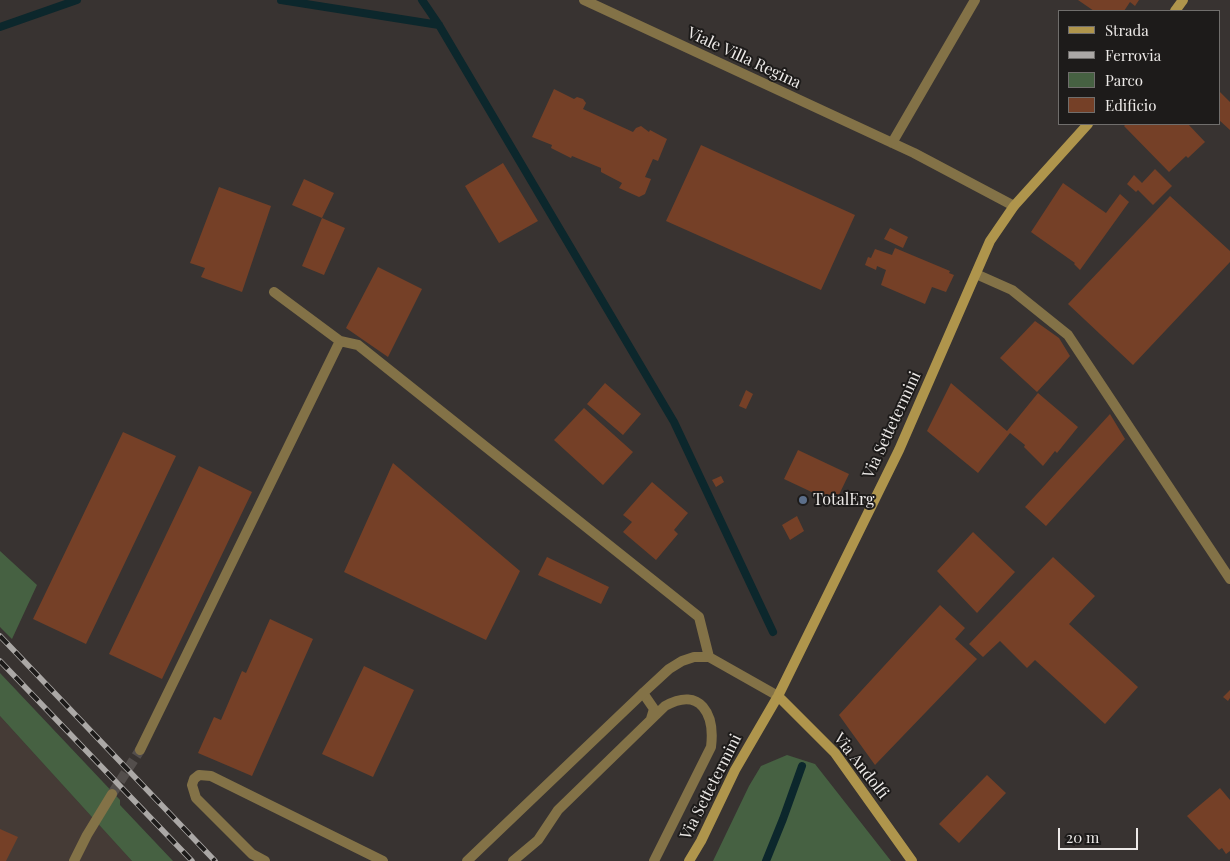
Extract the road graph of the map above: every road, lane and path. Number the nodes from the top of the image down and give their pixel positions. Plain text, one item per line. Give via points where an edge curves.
1 (584, 0) edge
2 (975, 0) edge
3 (1087, 125) edge
4 (892, 143) junction
5 (1014, 206) junction
6 (976, 274) junction
7 (274, 292) dead end
8 (340, 341) junction
9 (1230, 579) edge
10 (709, 657) junction
11 (643, 693) junction
12 (778, 696) junction
13 (651, 720) junction
14 (140, 750) tunnel mouth
15 (112, 794) tunnel mouth
16 (74, 861) edge
17 (265, 861) edge
18 (384, 861) edge
19 (467, 861) edge
20 (513, 861) edge
21 (654, 861) edge
22 (689, 861) edge
23 (912, 861) edge

1 - 4 street, Viale Villa Regina
2 - 4 street
3 - 5 main road, Via Settetermini
4 - 5 street, Viale Villa Regina
5 - 6 main road, Via Settetermini via 990,241
6 - 9 street via 1012,290 1068,335
6 - 12 main road, Via Settetermini via 899,450
7 - 8 street
8 - 10 street via 358,346 699,617
8 - 14 street
10 - 11 street via 682,661
10 - 12 street
11 - 13 street via 654,709
11 - 19 street
12 - 22 main road, Via Settetermini via 735,770
12 - 23 main road, Via Andolfi via 835,753
13 - 20 street via 558,810 538,840
13 - 21 street via 675,701 688,700 706,710 712,734 706,760
15 - 16 street
17 - 18 street via 252,854 196,798 192,785 194,779 199,775 211,776

